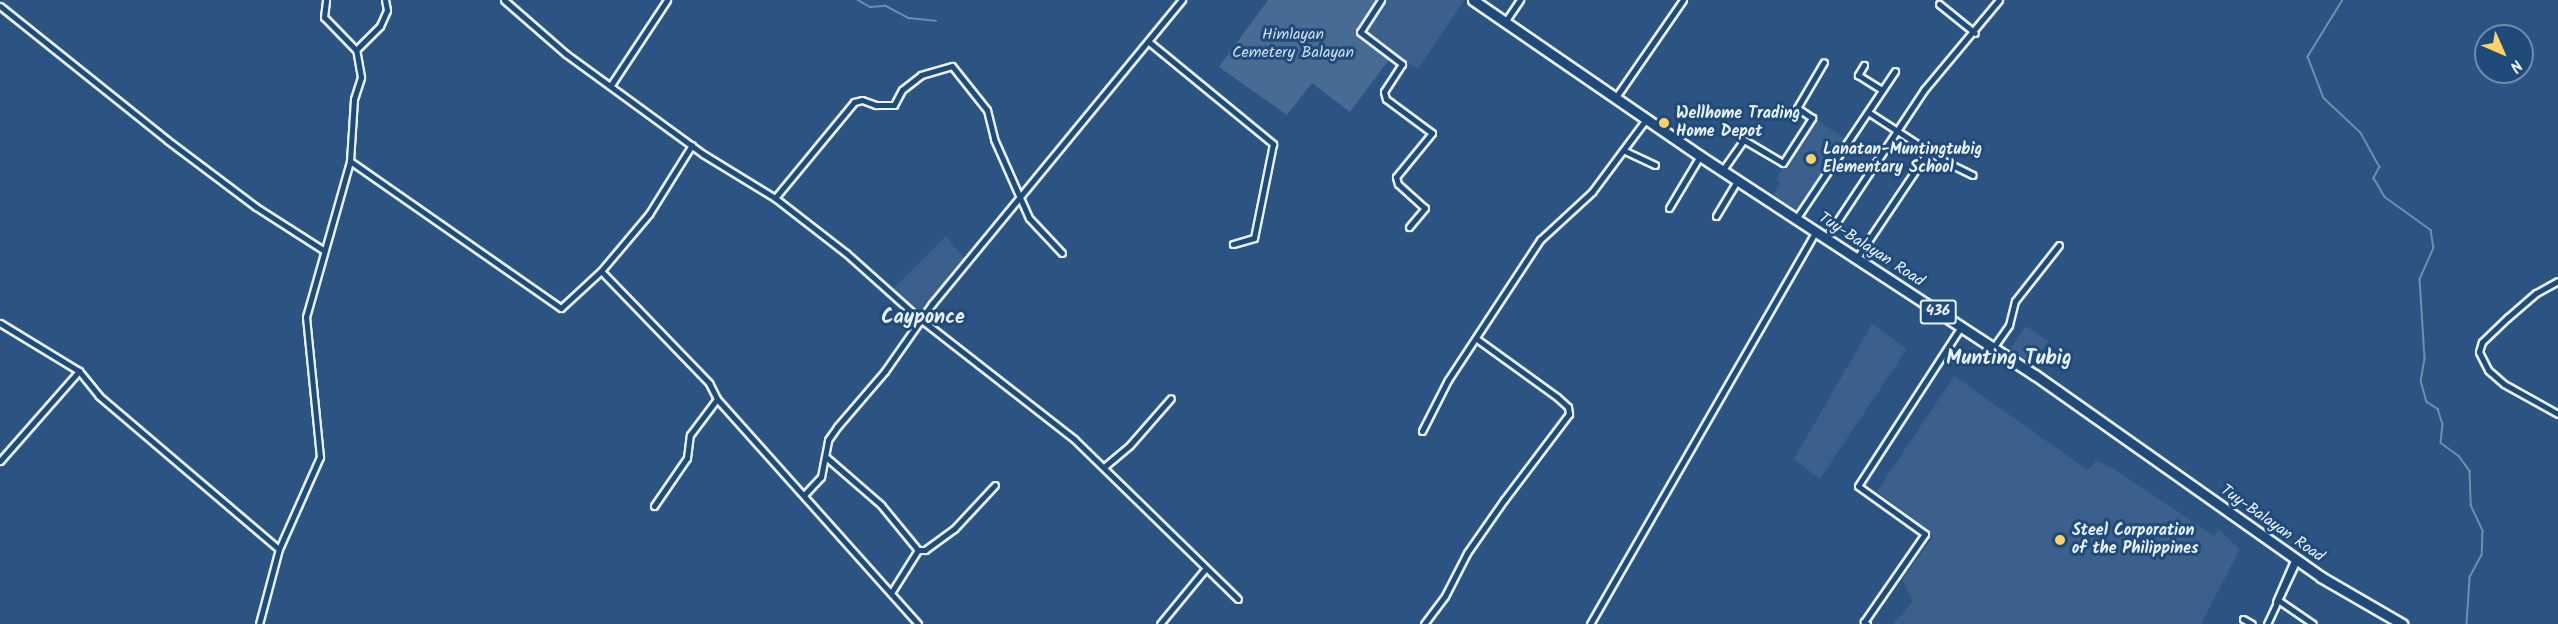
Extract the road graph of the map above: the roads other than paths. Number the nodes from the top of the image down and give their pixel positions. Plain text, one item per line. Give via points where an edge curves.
1 (326, 0) edge
2 (386, 0) edge
3 (504, 0) edge
4 (667, 0) edge
5 (1182, 0) edge
6 (1381, 0) edge
7 (1473, 0) edge
8 (1520, 0) edge
9 (1683, 0) edge
10 (1999, 0) edge
11 (1939, 4) dead end
12 (0, 6) edge
13 (1505, 22) junction
14 (1975, 33) junction
15 (1149, 42) junction
16 (356, 50) junction
17 (1824, 62) dead end
18 (1864, 65) dead end
19 (1895, 71) dead end
20 (611, 85) junction
21 (1882, 90) junction
22 (1617, 97) junction
23 (1868, 112) junction
24 (1647, 118) junction
25 (1897, 133) junction
26 (692, 145) junction
27 (1624, 151) junction
28 (1928, 152) junction
29 (1700, 156) junction
30 (350, 161) junction
31 (1655, 165) dead end
32 (1722, 171) junction
33 (1973, 175) dead end
34 (1737, 181) junction
35 (775, 198) junction
36 (1020, 198) junction
37 (1669, 208) dead end
38 (1716, 216) dead end
39 (1796, 219) junction
40 (1409, 227) dead end
41 (1815, 232) junction
42 (1825, 239) junction
43 (1233, 244) dead end
44 (2059, 245) dead end
45 (324, 250) junction
46 (1062, 253) dead end
47 (1856, 259) junction
48 (601, 271) junction
49 (2558, 281) edge
50 (923, 317) junction
51 (0, 323) edge
52 (1961, 327) junction
53 (1477, 339) junction
54 (1993, 348) junction
55 (79, 371) junction
56 (1171, 398) dead end
57 (717, 399) junction
58 (2558, 414) edge
59 (1422, 430) dead end
60 (827, 458) junction
61 (0, 461) edge
62 (1104, 466) junction
63 (995, 485) dead end
64 (804, 495) junction
65 (654, 506) dead end
66 (279, 549) junction
67 (918, 550) junction
68 (2296, 559) junction
69 (1206, 568) junction
70 (891, 593) junction
71 (1238, 599) dead end
72 (2277, 601) junction
73 (2243, 619) dead end
74 (2269, 623) edge
75 (259, 624) edge
76 (918, 624) edge
77 (1160, 624) edge
78 (1424, 624) edge
79 (1590, 624) edge
80 (1867, 624) edge
81 (2252, 624) edge
82 (2313, 624) edge
83 (2402, 624) edge

1 - 16 street via 324,17 328,24
2 - 16 street via 387,10 380,26
3 - 20 street via 566,54
4 - 20 street
5 - 15 street
6 - 40 street via 1360,32 1402,64 1384,92 1386,99 1432,133 1396,177 1398,184 1425,208
7 - 13 main road, Tuy-Balayan Road / 436
8 - 13 street
9 - 22 street
10 - 14 street
11 - 14 street
12 - 45 street via 167,140 256,207
13 - 22 main road, Tuy-Balayan Road / 436
14 - 25 street via 1924,90
15 - 36 street
15 - 43 street via 1273,144 1254,238
16 - 30 street via 361,76 354,99
17 - 32 street via 1797,108 1812,118 1783,163 1744,140
18 - 21 street via 1858,75
19 - 21 street
20 - 26 street
21 - 23 street
22 - 24 main road, Tuy-Balayan Road / 436
23 - 25 street
23 - 39 street
24 - 27 street
24 - 29 main road, Tuy-Balayan Road / 436
25 - 28 street
25 - 42 street
26 - 35 street
26 - 48 street via 656,206
27 - 31 street
27 - 53 street via 1592,192 1540,240
28 - 33 street
28 - 47 street
29 - 32 main road, Tuy-Balayan Road / 436
29 - 37 street
30 - 45 street
30 - 48 street via 462,236 555,306 565,307
32 - 34 main road, Tuy-Balayan Road / 436
34 - 38 street
34 - 39 main road, Tuy-Balayan Road / 436
35 - 36 street via 854,102 894,105 902,90 921,75 952,66 987,110 994,139
35 - 50 street
36 - 46 street via 1029,218
36 - 50 street
39 - 41 main road, Tuy-Balayan Road / 436
41 - 42 main road, Tuy-Balayan Road / 436
41 - 79 street
42 - 47 main road, Tuy-Balayan Road / 436
44 - 54 street via 2013,305 2009,324
45 - 66 street via 310,294 305,331 320,457
47 - 52 main road, Tuy-Balayan Road / 436
48 - 57 street via 709,382
49 - 58 street via 2536,293 2488,335 2479,352 2488,370 2504,384
50 - 60 street via 828,440
50 - 62 street
51 - 55 street
52 - 54 main road, Tuy-Balayan Road / 436
52 - 80 street via 1858,486 1926,534 1864,622
53 - 59 street via 1442,389 1432,417
53 - 78 street via 1557,397 1568,407 1569,414 1467,553 1445,596
54 - 68 main road, Tuy-Balayan Road / 436
55 - 61 street
55 - 66 street via 99,396
56 - 62 street via 1130,445
57 - 64 street
57 - 65 street via 690,435 687,458
60 - 64 street via 821,477
60 - 67 street via 881,506
62 - 69 street
63 - 67 street via 954,530 925,550
64 - 70 street
66 - 75 street
67 - 70 street
68 - 72 street
68 - 83 main road, Tuy-Balayan Road / 436 via 2348,595
69 - 71 street
69 - 77 street
70 - 76 street
72 - 74 street
72 - 82 street
73 - 81 street

